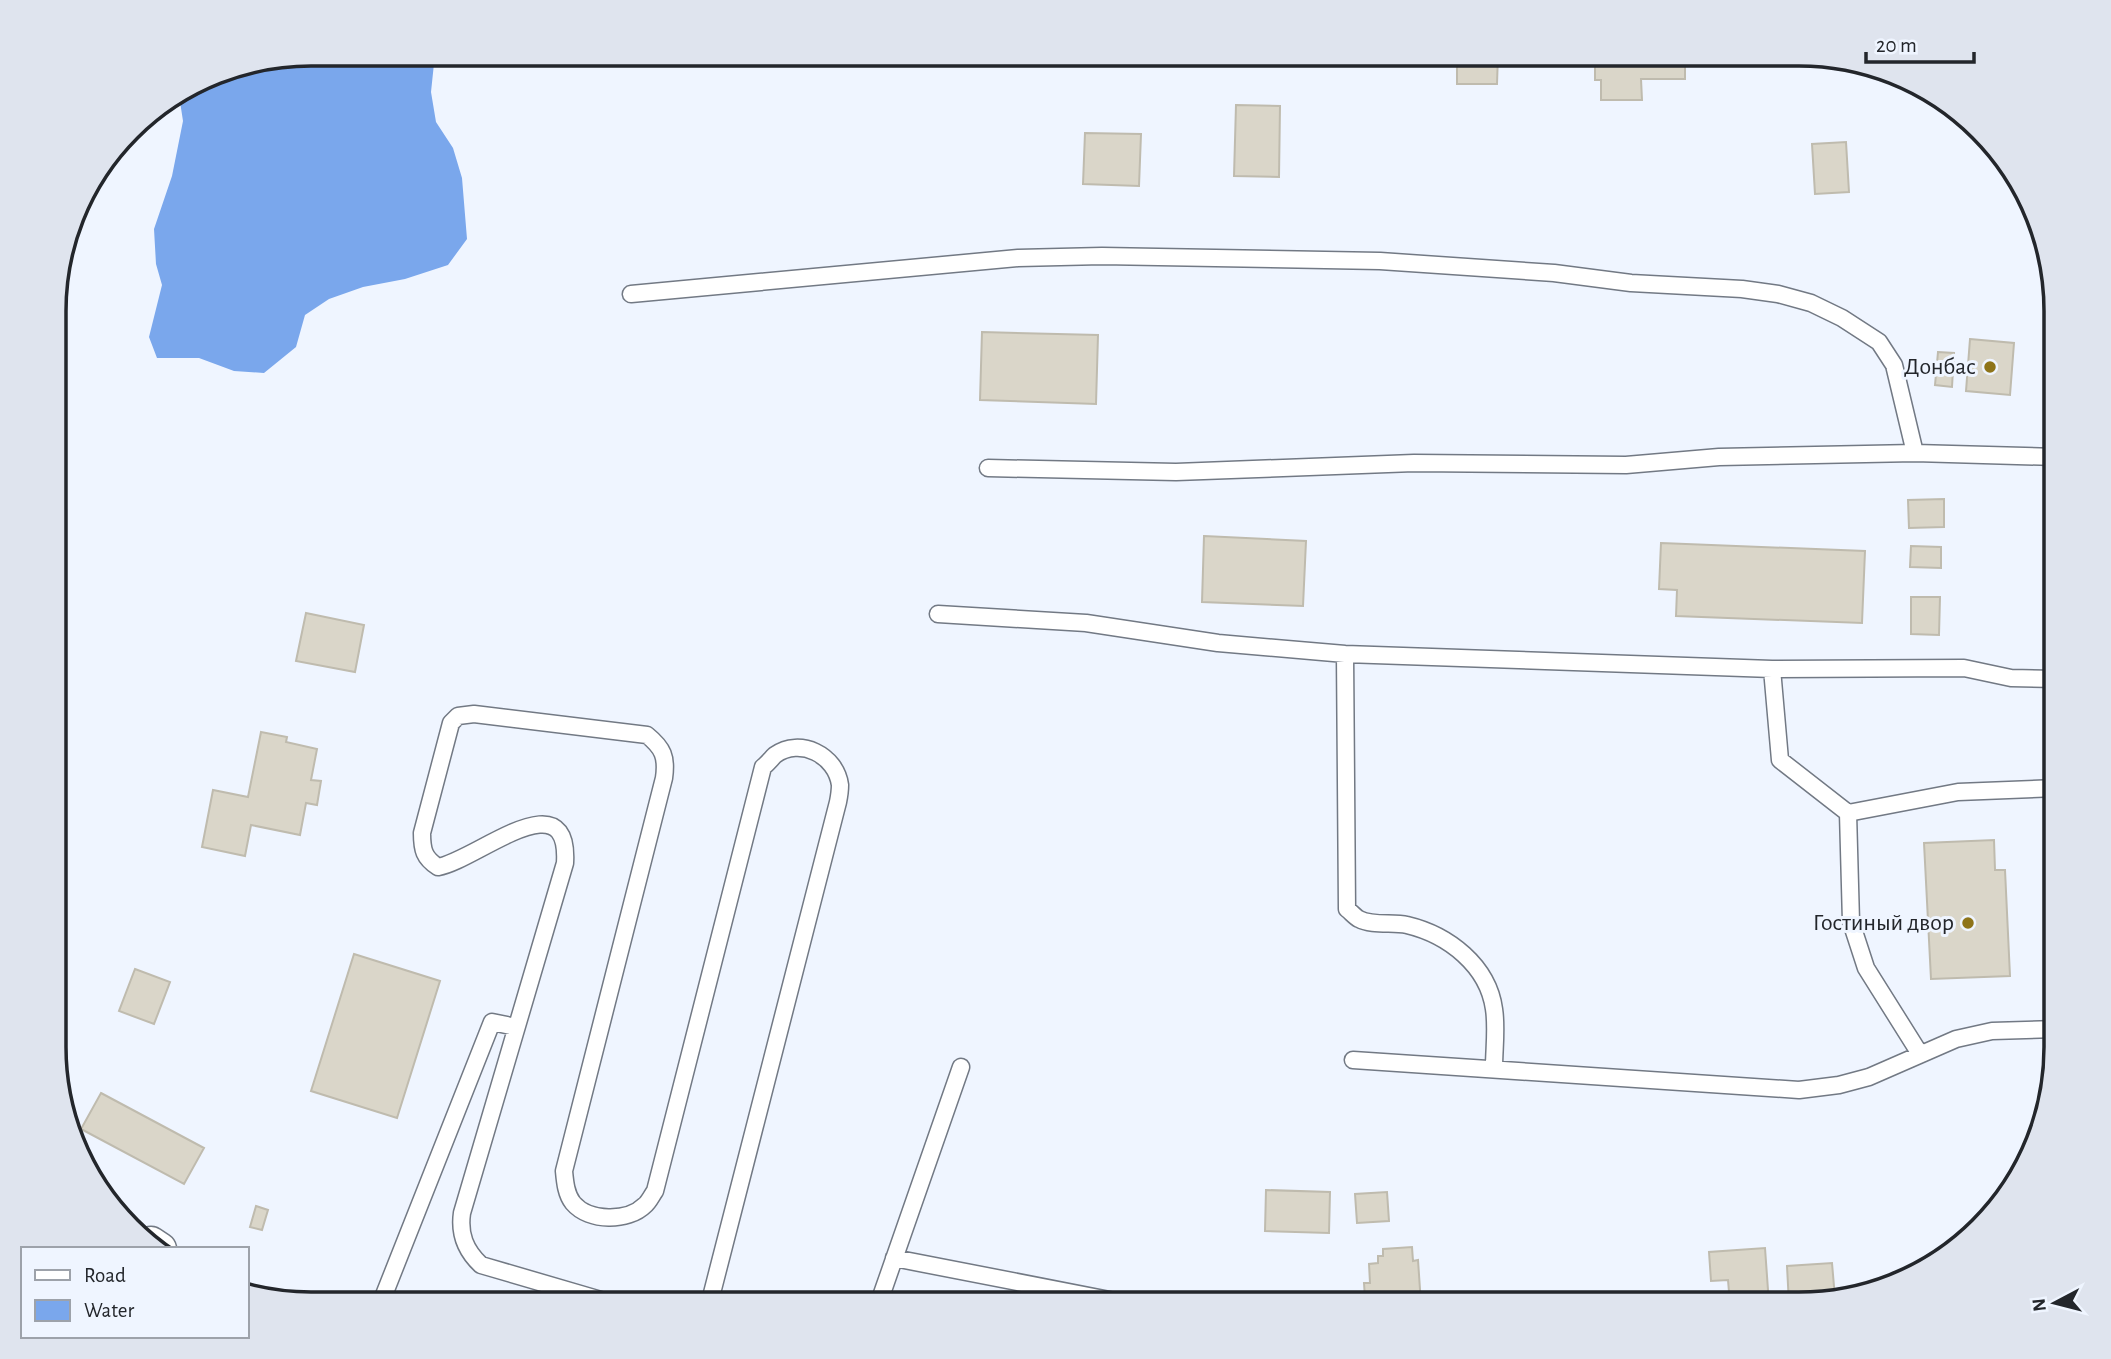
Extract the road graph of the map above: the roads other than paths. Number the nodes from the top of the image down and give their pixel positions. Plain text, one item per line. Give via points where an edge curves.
1 (631, 294) dead end
2 (1915, 453) junction
3 (2044, 457) edge
4 (988, 468) dead end
5 (938, 614) dead end
6 (1345, 654) junction
7 (1772, 669) junction
8 (2044, 679) edge
9 (2044, 788) edge
10 (1848, 813) junction
11 (516, 1027) junction
12 (2044, 1029) edge
13 (1920, 1054) junction
14 (1353, 1060) dead end
15 (961, 1067) dead end
16 (1494, 1068) junction
17 (894, 1258) junction
18 (385, 1292) edge
19 (573, 1292) edge
20 (712, 1292) edge
21 (882, 1292) edge
22 (1068, 1292) edge

1 - 2 lane via 1018,258 1102,256 1380,261 1766,292 1811,303 1879,342 1894,365
2 - 3 lane
2 - 4 lane via 1719,457 1626,465 1414,463 1201,472
5 - 6 lane via 1086,623 1218,643
6 - 7 lane
6 - 16 lane via 1347,909 1360,920 1407,925 1431,934 1478,967 1495,1012
7 - 8 lane via 1964,668 2011,678
7 - 10 lane via 1780,760
9 - 10 lane via 1958,792
10 - 13 lane via 1851,922 1866,968
11 - 18 lane via 492,1022
11 - 19 lane via 462,1213 462,1234 481,1265
11 - 20 lane via 566,847 562,833 540,824 522,827 452,865 438,867 428,861 422,833 450,723 458,716 474,714 646,735 664,751 663,778 564,1171 571,1201 598,1217 632,1213 655,1191 763,767 790,748 807,749 828,760 840,786 838,802
12 - 13 lane via 1992,1031
13 - 16 lane via 1869,1077 1800,1090
14 - 16 lane
15 - 17 lane
17 - 21 lane
17 - 22 lane

